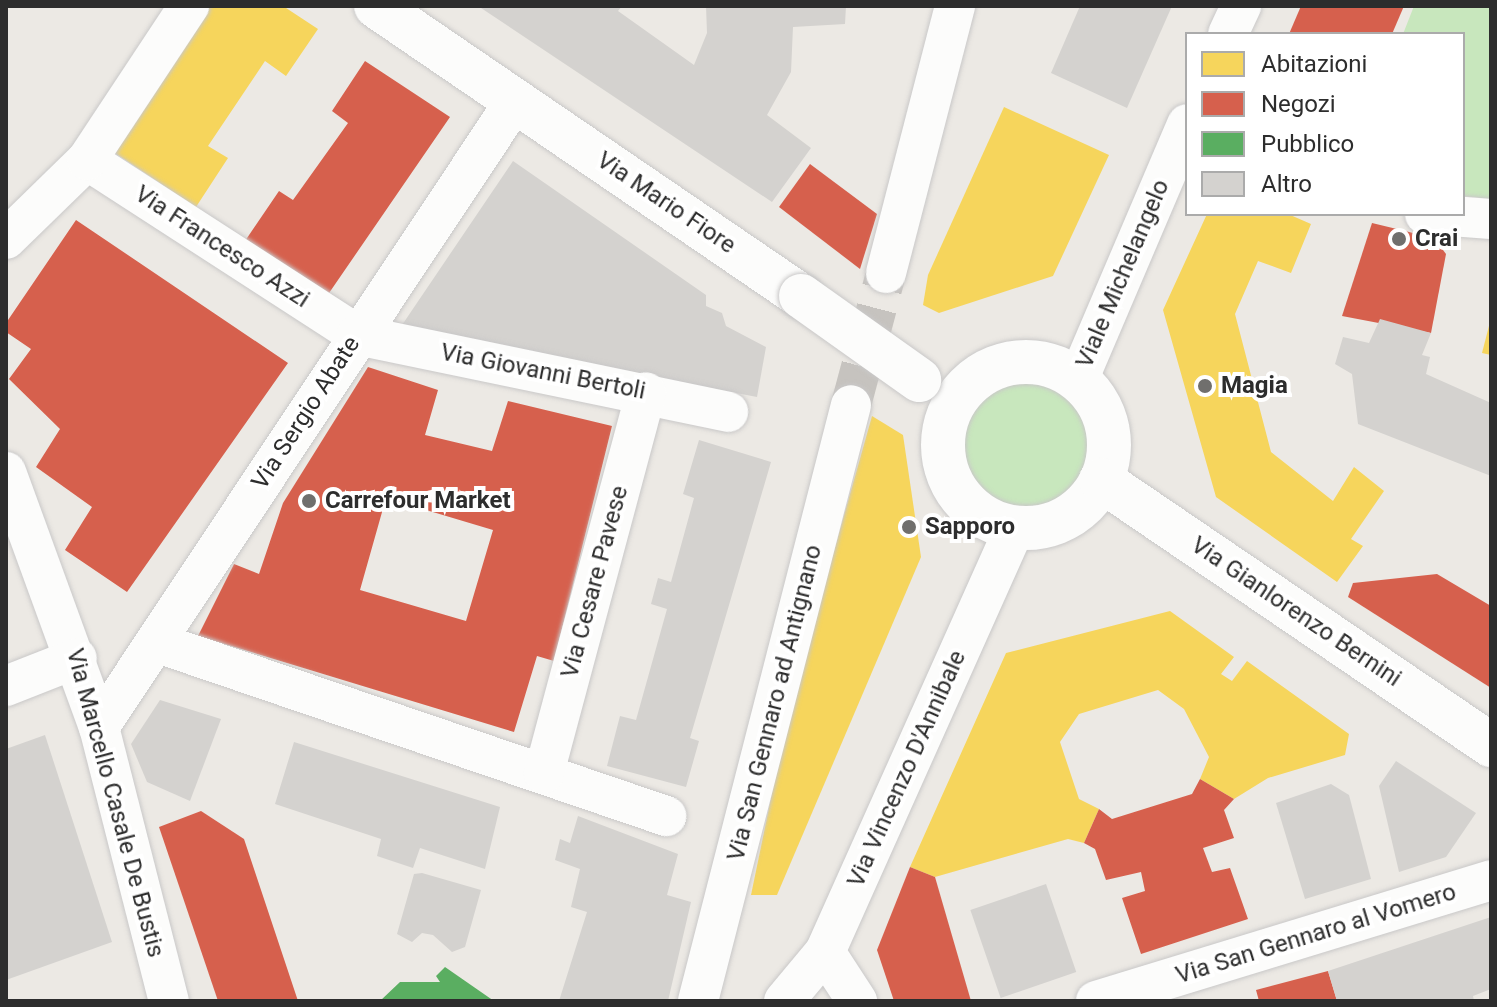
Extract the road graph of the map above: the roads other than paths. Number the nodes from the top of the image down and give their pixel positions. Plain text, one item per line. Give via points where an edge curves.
1 (189, 6) edge
2 (376, 6) edge
3 (955, 6) edge
4 (1241, 6) edge
5 (1229, 32) edge
6 (515, 101) junction
7 (1184, 137) edge
8 (87, 160) junction
9 (1451, 216) edge
10 (1491, 219) edge
11 (6, 239) edge
12 (886, 273) tunnel mouth
13 (357, 335) junction
14 (1078, 380) junction
15 (646, 392) junction
16 (936, 392) junction
17 (851, 405) tunnel mouth
18 (728, 412) dead end
19 (6, 472) edge
20 (1101, 480) junction
21 (1015, 528) junction
22 (158, 643) junction
23 (77, 658) junction
24 (6, 686) edge
25 (99, 727) junction
26 (1491, 745) edge
27 (544, 773) junction
28 (666, 816) dead end
29 (1491, 880) edge
30 (825, 952) junction
31 (169, 1001) edge
32 (698, 1001) edge
33 (784, 1001) edge
34 (857, 1001) edge
35 (1096, 1001) edge

1 - 8 street
2 - 6 street, Via Mario Fiore
3 - 12 street
4 - 5 street
6 - 13 street, Via Sergio Abate
6 - 16 street, Via Mario Fiore, bridge
7 - 14 street, Viale Michelangelo
8 - 11 street
8 - 13 street, Via Francesco Azzi
9 - 10 street
13 - 15 street, Via Giovanni Bertoli
13 - 22 street, Via Sergio Abate
14 - 16 street via 1052,366 1024,361
14 - 20 street via 1097,401 1107,428
15 - 18 street, Via Giovanni Bertoli
15 - 27 street, Via Cesare Pavese
16 - 21 street via 943,461 952,485 968,506
17 - 32 street, Via San Gennaro ad Antignano
19 - 23 street, Via Marcello Casale De Bustis
20 - 21 street via 1087,502 1066,518
20 - 26 street, Via Gianlorenzo Bernini
21 - 30 street, Via Vincenzo D'Annibale
22 - 25 street, Via Sergio Abate
22 - 27 street
23 - 24 street
23 - 25 street, Via Marcello Casale De Bustis
25 - 31 street, Via Marcello Casale De Bustis
27 - 28 street
29 - 35 street, Via San Gennaro al Vomero
30 - 33 street, Via Vincenzo D'Annibale
30 - 34 street

